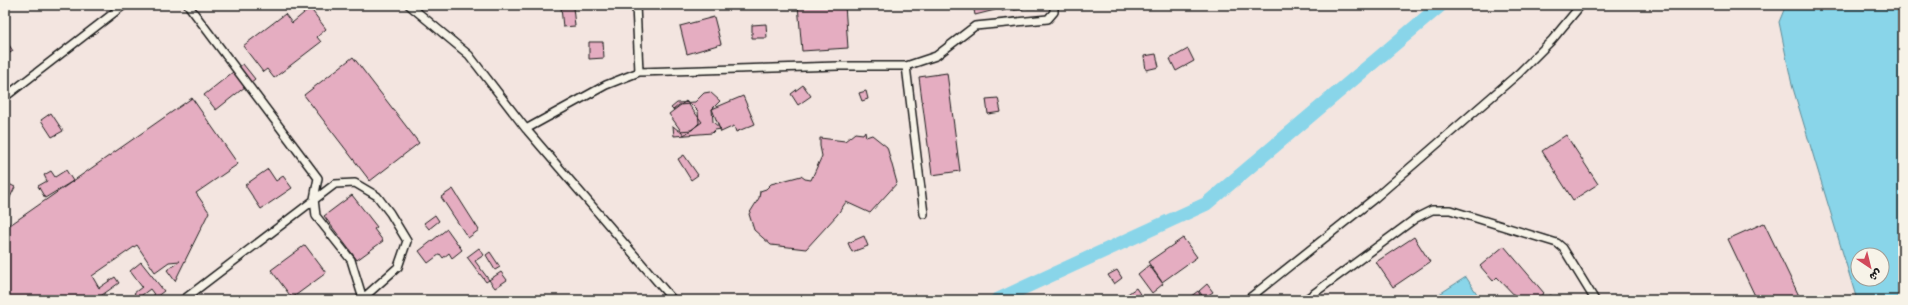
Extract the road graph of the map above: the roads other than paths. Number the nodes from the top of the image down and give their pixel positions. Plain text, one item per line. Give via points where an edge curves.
1 (124, 5) edge
2 (188, 5) edge
3 (409, 5) edge
4 (636, 5) edge
5 (1054, 5) edge
6 (1581, 5) edge
7 (906, 66) junction
8 (639, 72) junction
9 (5, 97) edge
10 (526, 129) junction
11 (314, 199) junction
12 (924, 214) dead end
13 (362, 299) edge
14 (183, 300) edge
15 (673, 300) edge
16 (1247, 300) edge
17 (1305, 300) edge
18 (1596, 300) edge

1 - 9 lane
2 - 11 lane via 318,178
3 - 10 lane via 469,54
4 - 8 lane
5 - 7 lane via 1054,12 1048,19 975,26 936,56
6 - 16 lane via 1552,40 1519,73 1376,198
7 - 8 lane
7 - 12 lane
8 - 10 lane via 606,85
10 - 15 lane
11 - 13 lane via 316,216 351,260
11 - 13 lane via 335,184 355,184 377,196 407,241 398,267
11 - 14 lane
17 - 18 lane via 1416,218 1432,210 1450,210 1557,243 1563,248

